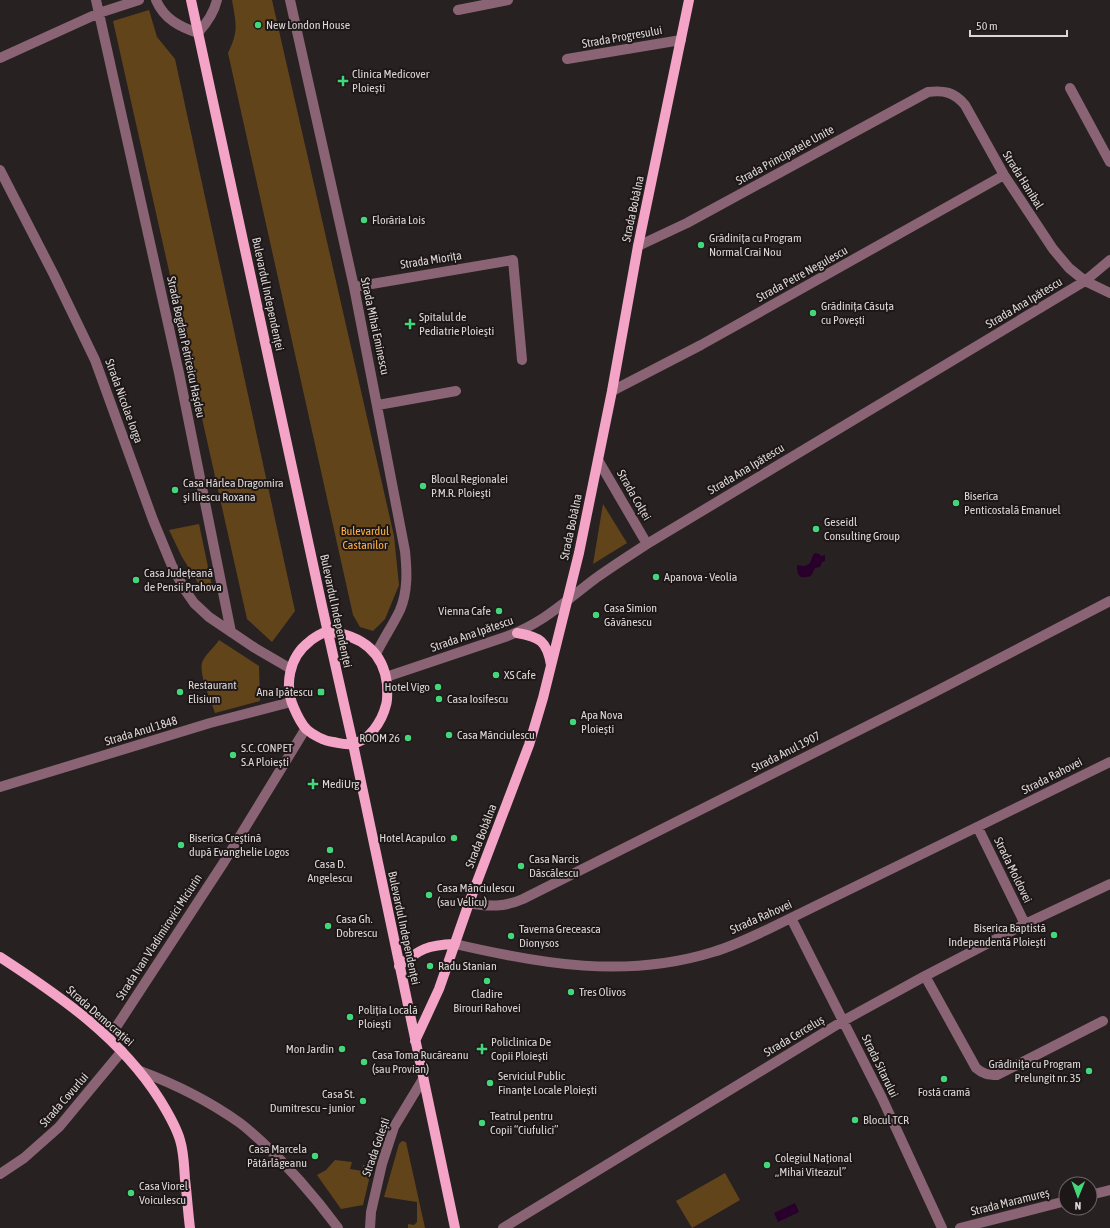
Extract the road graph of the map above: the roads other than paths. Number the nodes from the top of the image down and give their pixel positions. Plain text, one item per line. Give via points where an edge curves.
1 (96, 0) edge
2 (139, 0) edge
3 (156, 0) edge
4 (191, 0) edge
5 (217, 0) edge
6 (290, 0) edge
7 (508, 0) edge
8 (689, 0) edge
9 (458, 10) dead end
10 (99, 13) junction
11 (198, 33) junction
12 (681, 40) junction
13 (0, 58) edge
14 (567, 60) dead end
15 (1070, 88) dead end
16 (945, 91) joint
17 (1110, 162) edge
18 (0, 170) edge
19 (1004, 176) junction
20 (638, 246) junction
21 (1110, 260) edge
22 (1085, 281) junction
23 (354, 287) junction
24 (1110, 294) edge
25 (522, 360) dead end
26 (456, 391) dead end
27 (612, 391) junction
28 (378, 405) junction
29 (598, 460) junction
30 (647, 544) junction
31 (1110, 601) edge
32 (567, 602) junction
33 (327, 631) junction
34 (231, 632) junction
35 (517, 633) junction
36 (376, 654) junction
37 (551, 667) junction
38 (291, 669) junction
39 (386, 677) junction
40 (291, 702) junction
41 (306, 728) junction
42 (353, 744) junction
43 (1110, 762) edge
44 (0, 788) edge
45 (978, 828) junction
46 (1110, 884) edge
47 (469, 903) junction
48 (791, 918) junction
49 (1025, 924) junction
50 (455, 944) junction
51 (0, 957) edge
52 (399, 966) junction
53 (925, 976) junction
54 (843, 1021) junction
55 (1103, 1021) dead end
56 (109, 1038) junction
57 (415, 1041) junction
58 (122, 1050) junction
59 (140, 1071) junction
60 (422, 1079) junction
61 (0, 1174) edge
62 (1110, 1190) edge
63 (1098, 1193) edge
64 (1058, 1203) edge
65 (190, 1228) edge
66 (338, 1228) edge
67 (370, 1228) edge
68 (455, 1228) edge
69 (503, 1228) edge
70 (942, 1228) edge
71 (960, 1228) edge

1 - 10 street, Strada Bogdan Petriceicu Hașdeu
2 - 10 street
3 - 11 street via 172,22
4 - 11 main road, Bulevardul Independenței
5 - 11 street via 208,23
6 - 23 street, Strada Mihai Eminescu
7 - 9 street
8 - 12 main road, Strada Bobâlna
10 - 13 street
10 - 34 street, Strada Bogdan Petriceicu Hașdeu via 179,373
11 - 33 main road, Bulevardul Independenței
12 - 14 street, Strada Progresului
12 - 20 main road, Strada Bobâlna
15 - 17 street
16 - 19 street, Strada Hanibal via 960,98 965,105
16 - 20 street, Strada Principatele Unite via 928,92 687,223
18 - 34 street, Strada Nicolae Iorga via 95,360 172,566 194,603
19 - 22 street, Strada Hanibal via 1053,249 1069,268
19 - 27 street, Strada Petre Negulescu via 701,346
20 - 27 main road, Strada Bobâlna
21 - 22 street, Strada Ana Ipătescu
22 - 24 street, Strada Hanibal
22 - 30 street, Strada Ana Ipătescu
23 - 25 street, Strada Miorița via 513,260
23 - 28 street, Strada Mihai Eminescu
26 - 28 street
27 - 29 main road, Strada Bobâlna
28 - 36 street, Strada Mihai Eminescu via 407,572 405,594 400,610
29 - 30 street, Strada Colței
29 - 32 main road, Strada Bobâlna
30 - 32 street, Strada Ana Ipătescu
31 - 47 street, Strada Anul 1907 via 523,899 499,906
32 - 35 street, Strada Ana Ipătescu
32 - 37 main road, Strada Bobâlna
33 - 36 main road via 351,636
33 - 38 main road via 308,642 297,655
33 - 42 main road, Bulevardul Independenței
34 - 38 street
35 - 37 main road via 532,636 542,642 548,652
35 - 39 street, Strada Ana Ipătescu
36 - 39 main road
37 - 47 main road, Strada Bobâlna via 529,745
38 - 40 main road
39 - 42 main road via 387,703 382,717 372,732
40 - 41 main road
40 - 44 street, Strada Anul 1848 via 210,723
41 - 42 main road via 329,742
41 - 56 street, Strada Ivan Vladimirovici Miciurin via 224,862
42 - 52 main road, Bulevardul Independenței
43 - 45 street, Strada Rahovei
45 - 48 street, Strada Rahovei
45 - 49 street, Strada Moldovei
46 - 49 street, Strada Cerceluș
47 - 50 main road, Strada Bobâlna
48 - 50 street, Strada Rahovei via 713,952 672,962 636,966 600,968 564,965
48 - 54 street, Strada Sitarului
49 - 53 street, Strada Cerceluș
50 - 52 main road, Strada Rahovei via 442,944 417,951
50 - 57 main road, Strada Bobâlna via 439,989
51 - 56 main road, Strada Democrației via 67,1003
52 - 57 main road, Bulevardul Independenței
53 - 54 street, Strada Cerceluș
53 - 55 street via 976,1068 989,1075 997,1075
54 - 69 street, Strada Cerceluș
54 - 70 street, Strada Sitarului
56 - 58 main road, Strada Democrației
57 - 60 main road, Bulevardul Independenței
58 - 59 main road, Strada Democrației
58 - 61 street, Strada Covurlui via 59,1127 24,1158
59 - 65 main road, Strada Democrației via 168,1113 180,1142 184,1158
59 - 66 street via 192,1094 241,1124 303,1184
60 - 67 street, Strada Golești via 394,1127 382,1164
60 - 68 main road, Bulevardul Independenței
62 - 63 street
64 - 71 street, Strada Maramureș

